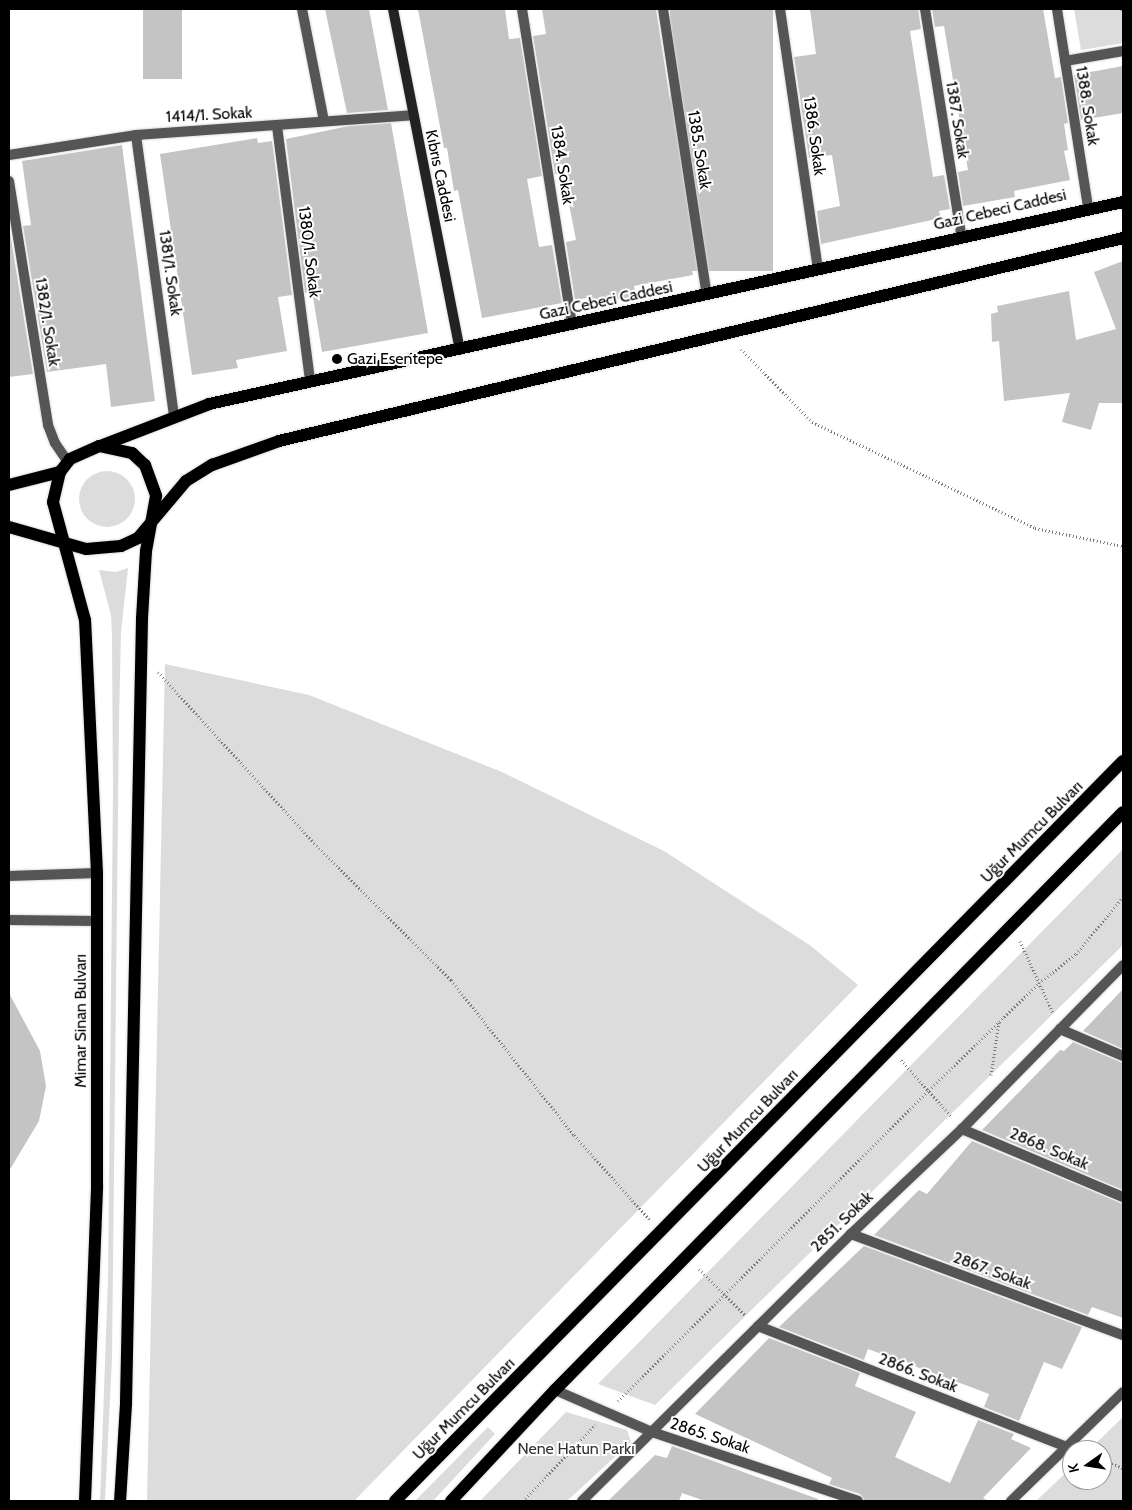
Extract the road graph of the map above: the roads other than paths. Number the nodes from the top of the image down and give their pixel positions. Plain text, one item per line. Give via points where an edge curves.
1 (302, 9) edge
2 (393, 9) edge
3 (522, 9) edge
4 (663, 9) edge
5 (780, 9) edge
6 (925, 9) edge
7 (1057, 9) edge
8 (1123, 51) edge
9 (1065, 61) junction
10 (412, 115) junction
11 (324, 121) junction
12 (277, 126) junction
13 (136, 135) junction
14 (9, 155) edge
15 (9, 181) edge
16 (1123, 202) edge
17 (1088, 207) junction
18 (961, 235) junction
19 (1123, 238) edge
20 (818, 268) junction
21 (707, 295) junction
22 (572, 325) junction
23 (460, 349) junction
24 (310, 381) junction
25 (174, 416) junction
26 (99, 446) junction
27 (68, 462) junction
28 (60, 472) junction
29 (9, 485) edge
30 (152, 518) junction
31 (9, 527) edge
32 (66, 544) junction
33 (1123, 761) edge
34 (1123, 812) edge
35 (97, 873) junction
36 (9, 876) edge
37 (9, 920) edge
38 (98, 921) junction
39 (1123, 965) edge
40 (1060, 1029) junction
41 (1123, 1056) edge
42 (962, 1128) junction
43 (1123, 1196) edge
44 (851, 1234) junction
45 (758, 1326) junction
46 (1123, 1335) edge
47 (555, 1390) junction
48 (1123, 1392) edge
49 (652, 1432) junction
50 (1075, 1440) edge
51 (1062, 1446) edge
52 (1062, 1453) edge
53 (85, 1501) edge
54 (120, 1501) edge
55 (395, 1501) edge
56 (451, 1501) edge
57 (582, 1501) edge
58 (858, 1501) edge
59 (1011, 1501) edge

1 - 11 street
2 - 10 main road, Kıbrıs Caddesi
3 - 22 street, 1384. Sokak
4 - 21 street, 1385. Sokak
5 - 20 street, 1386. Sokak
6 - 18 street, 1387. Sokak
7 - 9 street, 1388. Sokak
8 - 9 street
9 - 17 street, 1388. Sokak
10 - 11 street, 1414/1. Sokak
10 - 23 main road, Kıbrıs Caddesi
11 - 12 street, 1414/1. Sokak
12 - 13 street, 1414/1. Sokak
12 - 24 street, 1380/1. Sokak
13 - 14 street, 1414/1. Sokak
13 - 25 street, 1381/1. Sokak
15 - 27 street, 1382/1. Sokak via 48,425
16 - 17 main road, Gazi Cebeci Caddesi
17 - 18 main road, Gazi Cebeci Caddesi
18 - 20 main road, Gazi Cebeci Caddesi
19 - 30 main road via 279,441 212,465 186,481
20 - 21 main road, Gazi Cebeci Caddesi
21 - 22 main road, Gazi Cebeci Caddesi
22 - 23 main road, Gazi Cebeci Caddesi
23 - 24 main road, Gazi Cebeci Caddesi
24 - 25 main road, Gazi Cebeci Caddesi via 209,404
25 - 26 main road, Gazi Cebeci Caddesi
26 - 27 main road via 84,450
26 - 30 main road via 132,453 146,464 156,496
27 - 28 main road
28 - 29 main road
28 - 32 main road via 53,502
30 - 32 main road via 138,538 121,546 86,549
30 - 54 main road via 146,551 142,654 126,1404
31 - 32 main road
32 - 35 main road, Mimar Sinan Bulvarı via 83,605 87,641
33 - 55 main road, Uğur Mumcu Bulvarı
34 - 47 main road via 1014,927
35 - 36 street
35 - 38 main road, Mimar Sinan Bulvarı
37 - 38 street
38 - 53 main road, Mimar Sinan Bulvarı via 96,1185
39 - 40 street, 2851. Sokak
40 - 41 street
40 - 42 street, 2851. Sokak
42 - 43 street, 2868. Sokak
42 - 44 street, 2851. Sokak
44 - 45 street, 2851. Sokak
44 - 46 street, 2867. Sokak
45 - 49 street, 2851. Sokak
45 - 51 street, 2866. Sokak
47 - 49 street, 2865. Sokak
47 - 56 main road
48 - 50 street
49 - 57 street, 2851. Sokak
49 - 58 street, 2865. Sokak
52 - 59 street

